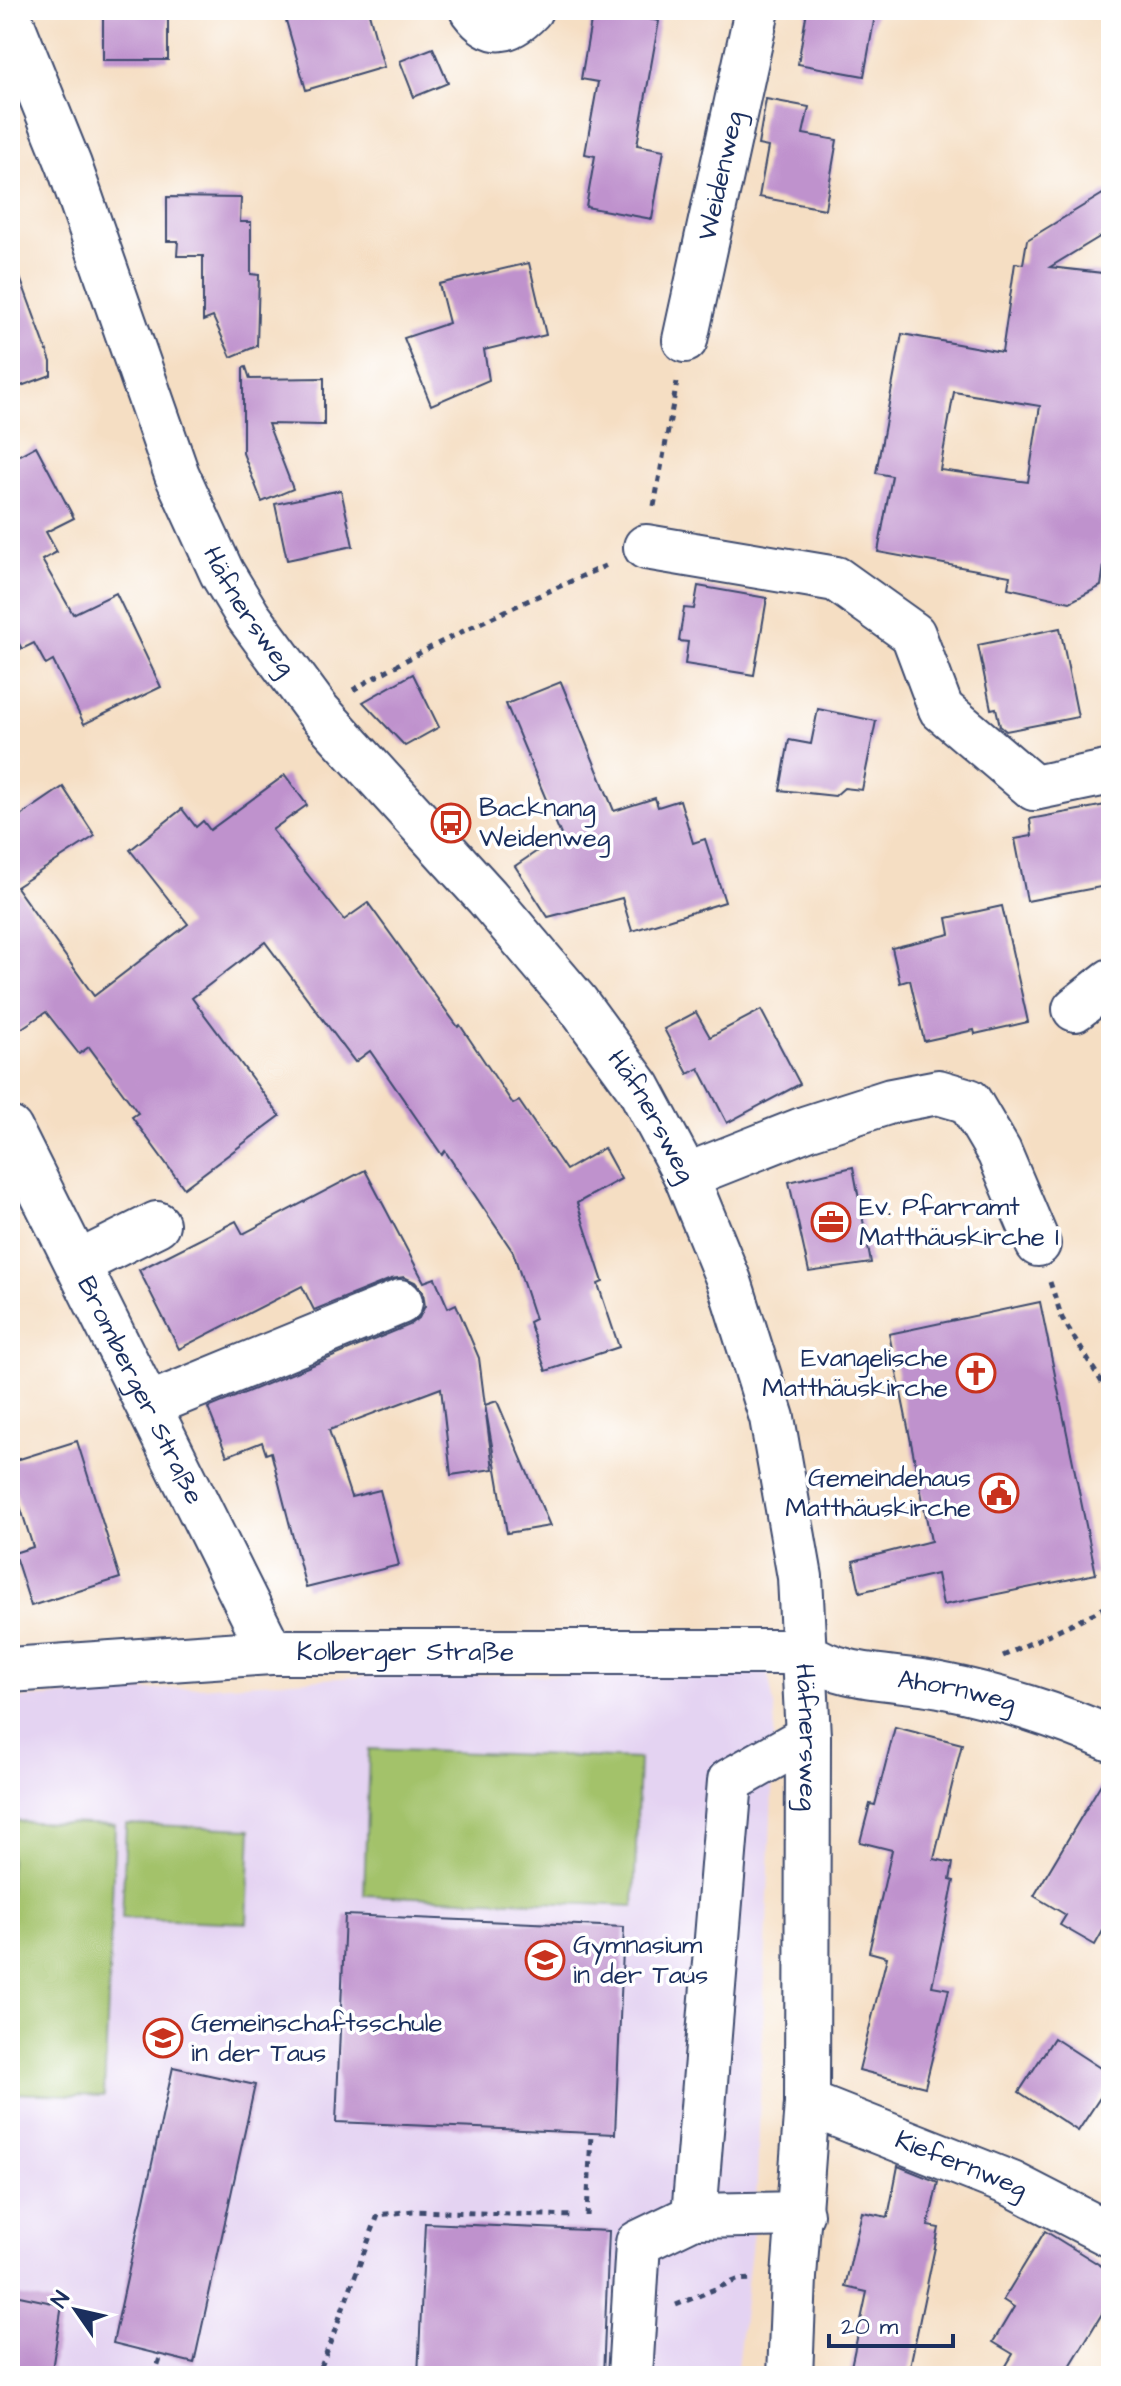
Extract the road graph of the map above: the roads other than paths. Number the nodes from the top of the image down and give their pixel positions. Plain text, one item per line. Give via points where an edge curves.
1 (472, 10) edge
2 (530, 10) edge
3 (757, 10) edge
4 (10, 19) edge
5 (685, 340) road end
6 (646, 547) road end
7 (1111, 772) edge
8 (1111, 981) edge
9 (1075, 1009) dead end
10 (10, 1129) edge
11 (686, 1176) junction
12 (157, 1224) dead end
13 (1038, 1244) road end
14 (79, 1263) junction
15 (400, 1302) dead end
16 (149, 1405) junction
17 (271, 1652) junction
18 (803, 1652) junction
19 (10, 1670) edge
20 (808, 1737) junction
21 (1111, 1739) edge
22 (807, 2103) junction
23 (801, 2214) junction
24 (694, 2216) junction
25 (1111, 2235) edge
26 (630, 2376) edge
27 (790, 2376) edge

1 - 2 street via 493,29 515,26
3 - 5 street, Weidenweg
4 - 11 street, Häfnersweg via 69,165 177,475 222,573 318,711 576,1002 639,1088
6 - 7 street via 836,579 913,634 941,709 968,744 1034,788
8 - 9 street
10 - 14 street, Bromberger Straße
11 - 13 street via 821,1124 938,1092 969,1101 999,1152
11 - 18 street, Häfnersweg via 729,1281 729,1324 772,1418 800,1577
12 - 14 street
14 - 16 street, Bromberger Straße
15 - 16 street
16 - 17 street, Bromberger Straße
17 - 18 street, Kolberger Straße
17 - 19 street, Kolberger Straße
18 - 20 street, Häfnersweg
18 - 21 street, Ahornweg via 836,1669 941,1685 1072,1721
20 - 22 street, Häfnersweg
20 - 24 street via 730,1781
22 - 23 street, Häfnersweg
22 - 25 street, Kiefernweg via 1012,2184
23 - 24 street
23 - 27 street, Häfnersweg
24 - 26 street via 638,2243

